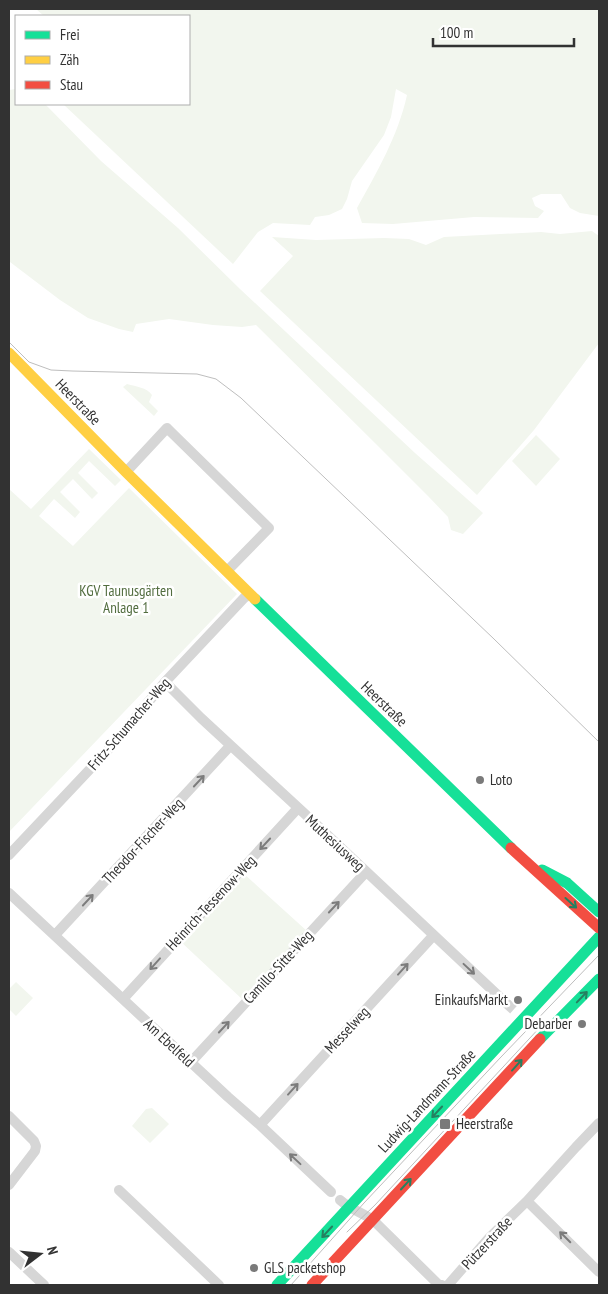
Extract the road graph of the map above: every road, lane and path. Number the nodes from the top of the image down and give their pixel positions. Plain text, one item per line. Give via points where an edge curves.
1 (9, 353) edge
2 (126, 472) junction
3 (227, 571) junction
4 (250, 594) junction
5 (165, 682) junction
6 (230, 746) junction
7 (298, 808) junction
8 (9, 854) edge
9 (522, 856) junction
10 (366, 872) junction
11 (9, 893) edge
12 (599, 912) edge
13 (599, 928) edge
14 (55, 936) junction
15 (433, 936) junction
16 (599, 937) edge
17 (599, 979) edge
18 (123, 999) junction
19 (506, 1003) tunnel mouth
20 (191, 1062) junction
21 (9, 1116) edge
22 (599, 1123) edge
23 (260, 1125) junction
24 (9, 1185) edge
25 (119, 1190) dead end
26 (331, 1192) dead end
27 (527, 1201) junction
28 (344, 1204) junction
29 (373, 1220) junction
30 (9, 1252) edge
31 (599, 1272) edge
32 (44, 1285) edge
33 (219, 1285) edge
34 (277, 1285) edge
35 (312, 1285) edge
36 (442, 1285) edge
37 (448, 1285) edge

1 - 2 main road, Heerstraße
2 - 3 main road, Heerstraße
2 - 3 street via 167,428 269,528
3 - 4 main road, Heerstraße
4 - 5 street, Fritz-Schumacher-Weg
4 - 9 main road, Heerstraße
5 - 6 street, Muthesiusweg
5 - 8 street, Fritz-Schumacher-Weg via 109,749
6 - 7 street, Muthesiusweg
14 -> 6 street, Theodor-Fischer-Weg
7 - 10 street, Muthesiusweg
7 -> 18 street, Heinrich-Tessenow-Weg
9 - 12 main road, Heerstraße via 567,883
9 -> 13 main road, Heerstraße
10 - 15 street, Muthesiusweg
20 -> 10 street, Camillo-Sitte-Weg
11 - 14 street, Am Ebelfeld
14 - 18 street, Am Ebelfeld
15 -> 19 street, Muthesiusweg
23 -> 15 street, Messelweg
16 -> 28 main road, Ludwig-Landmann-Straße via 518,1016
29 -> 17 main road
18 - 20 street, Am Ebelfeld
20 - 23 street, Am Ebelfeld
21 - 24 street via 36,1146
22 - 27 street, Pützerstraße
26 -> 23 street, Am Ebelfeld
25 - 33 street
31 -> 27 street
27 - 37 street, Pützerstraße
28 - 29 street
28 -> 34 main road, Ludwig-Landmann-Straße
29 - 35 main road
29 - 36 street
30 - 32 street

